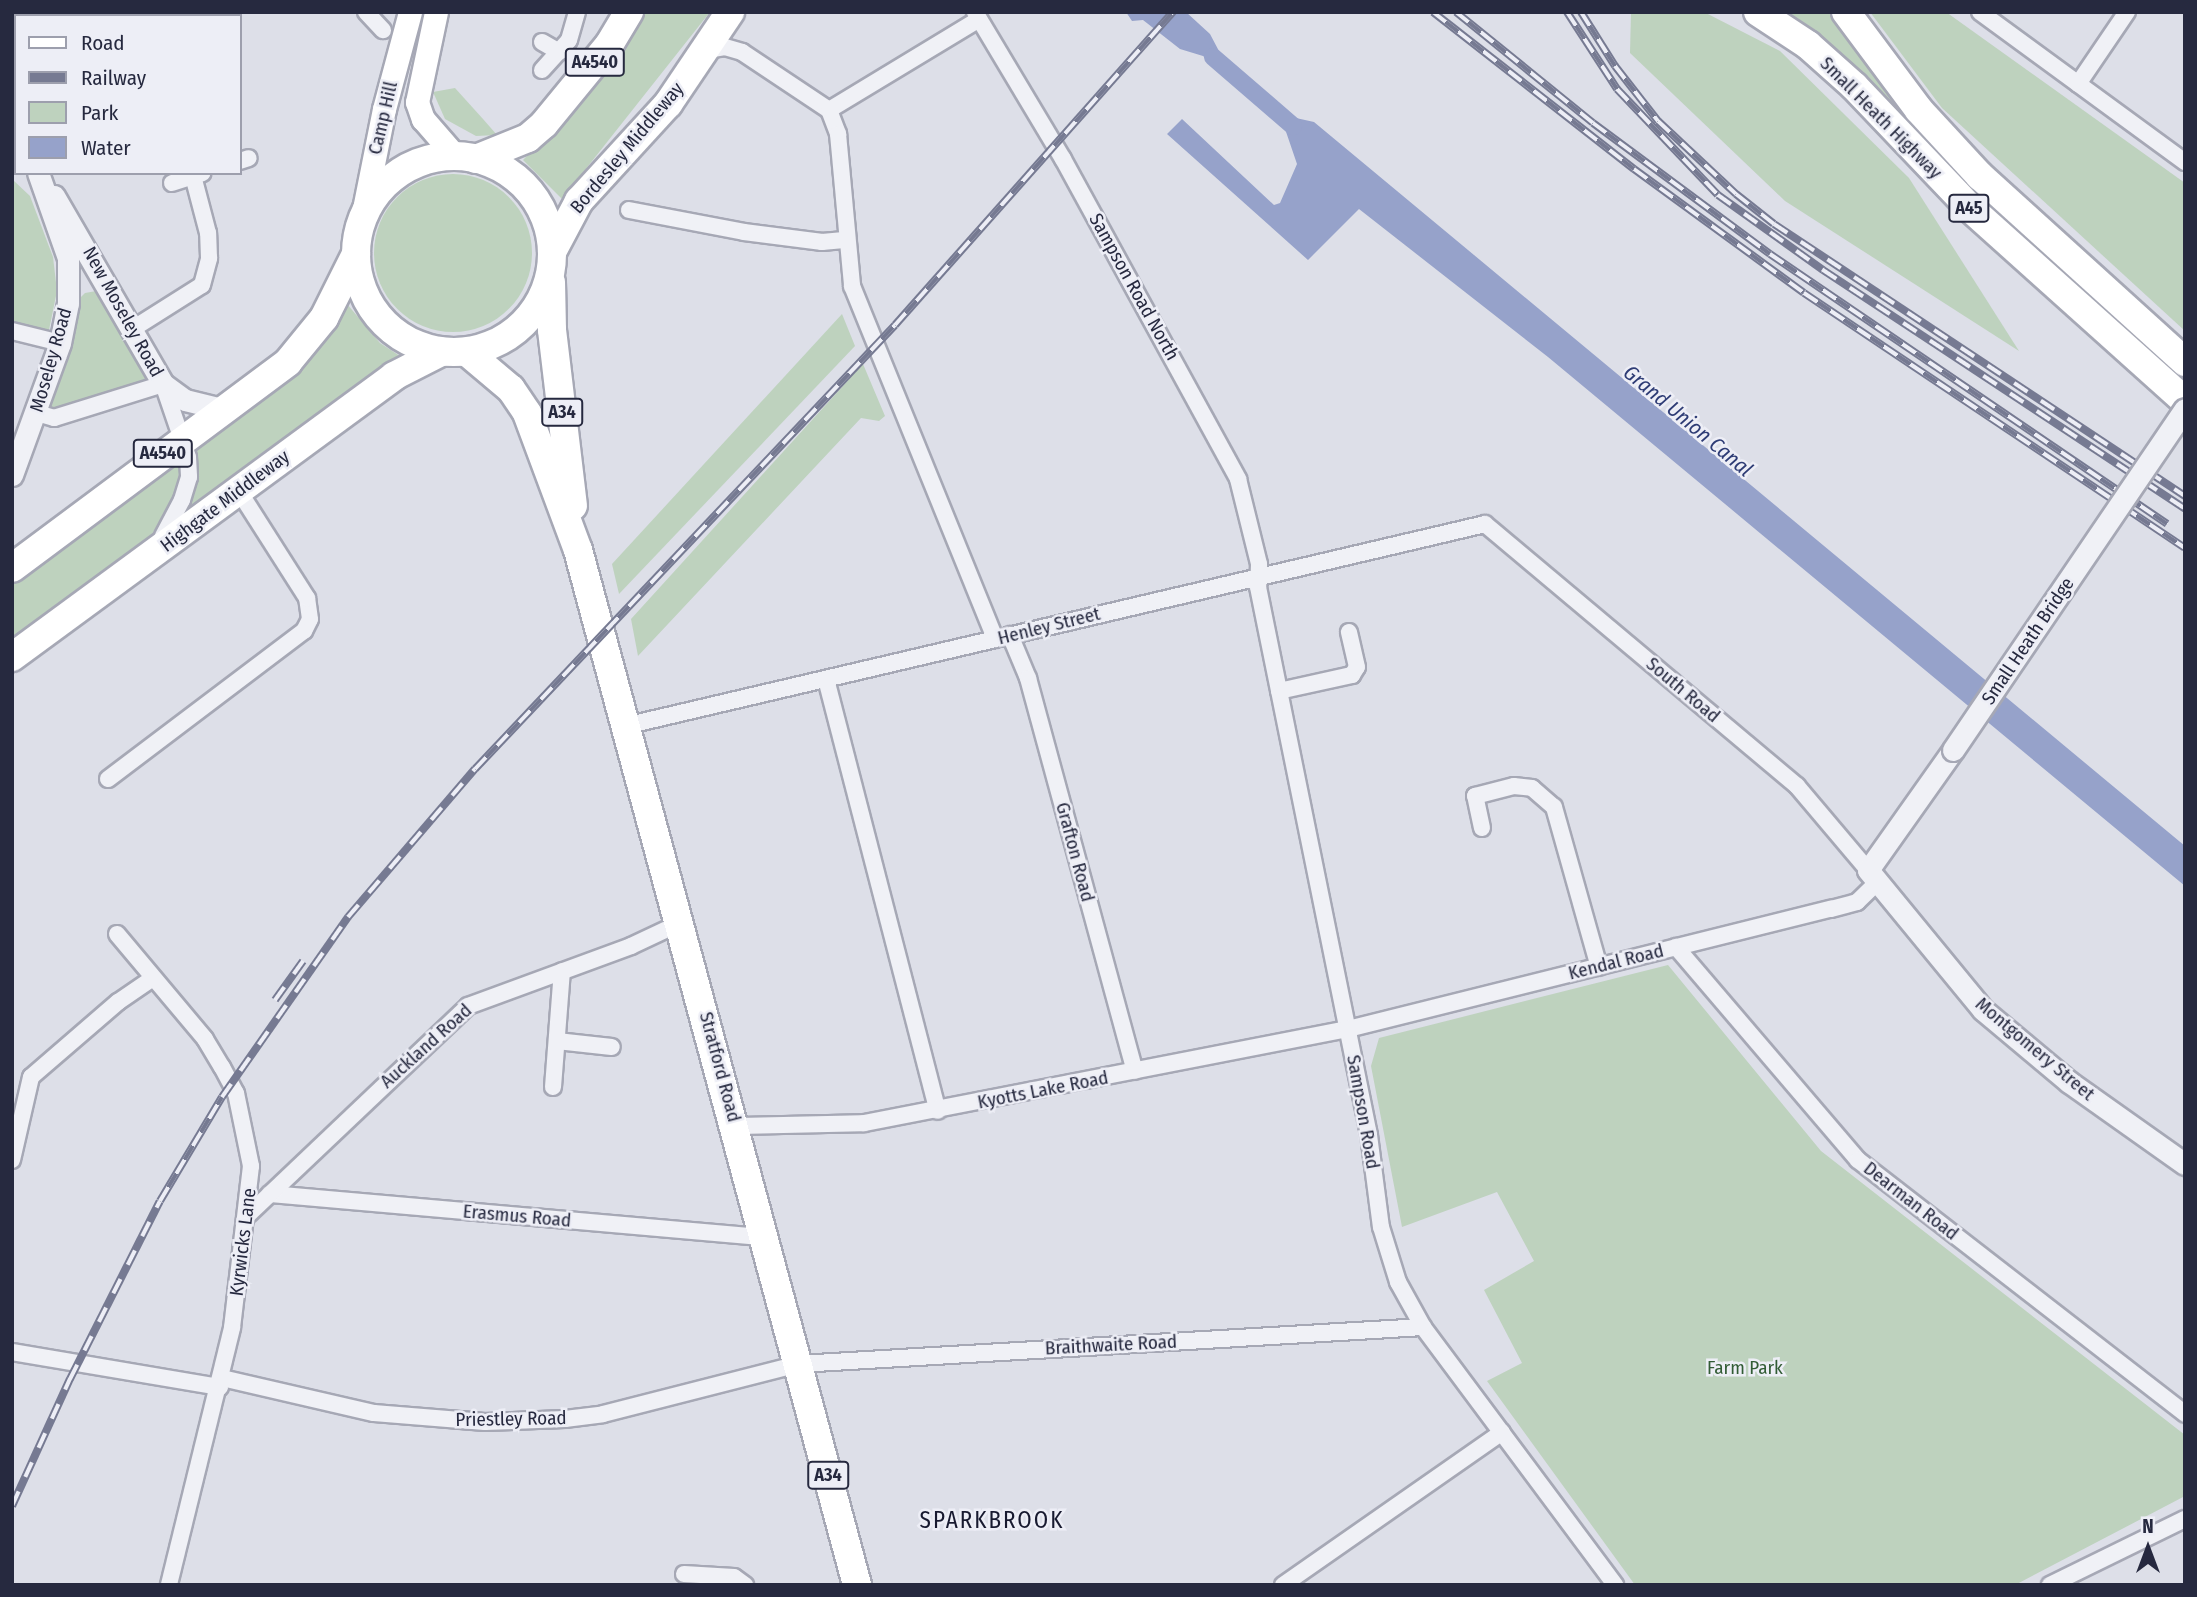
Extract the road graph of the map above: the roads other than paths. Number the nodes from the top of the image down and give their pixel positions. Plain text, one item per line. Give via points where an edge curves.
1 (366, 12) edge
2 (410, 12) edge
3 (436, 12) edge
4 (577, 12) edge
5 (629, 12) edge
6 (730, 12) edge
7 (1758, 12) edge
8 (1846, 12) edge
9 (1980, 12) edge
10 (2127, 12) edge
11 (977, 16) edge
12 (383, 30) dead end
13 (542, 42) dead end
14 (707, 50) junction
15 (559, 52) junction
16 (542, 70) dead end
17 (2078, 84) junction
18 (829, 110) junction
19 (466, 158) junction
20 (2185, 162) edge
21 (198, 175) edge
22 (41, 178) edge
23 (172, 183) dead end
24 (629, 210) dead end
25 (361, 224) junction
26 (844, 240) junction
27 (356, 253) junction
28 (551, 263) junction
29 (102, 276) junction
30 (69, 282) junction
31 (134, 328) junction
32 (12, 331) edge
33 (60, 343) junction
34 (454, 352) junction
35 (2185, 362) edge
36 (163, 384) junction
37 (2185, 401) edge
38 (2185, 409) edge
39 (226, 410) junction
40 (37, 413) junction
41 (182, 439) junction
42 (12, 475) edge
43 (240, 493) junction
44 (1469, 525) joint
45 (578, 550) junction
46 (148, 557) junction
47 (12, 568) edge
48 (1259, 575) junction
49 (1349, 632) dead end
50 (1003, 637) junction
51 (12, 657) edge
52 (826, 680) junction
53 (1279, 691) junction
54 (629, 725) junction
55 (108, 779) dead end
56 (1482, 828) dead end
57 (1873, 876) junction
58 (680, 923) junction
59 (117, 934) dead end
60 (1676, 947) junction
61 (1599, 967) junction
62 (562, 971) junction
63 (153, 978) junction
64 (1348, 1029) junction
65 (557, 1041) junction
66 (612, 1047) dead end
67 (1135, 1071) junction
68 (553, 1087) dead end
69 (938, 1111) junction
70 (736, 1126) junction
71 (12, 1160) edge
72 (2185, 1164) edge
73 (270, 1194) junction
74 (249, 1214) junction
75 (764, 1237) junction
76 (1423, 1326) junction
77 (12, 1352) edge
78 (799, 1364) junction
79 (221, 1383) junction
80 (2185, 1414) edge
81 (1502, 1432) junction
82 (2185, 1520) edge
83 (684, 1574) dead end
84 (169, 1585) edge
85 (745, 1585) edge
86 (857, 1585) edge
87 (1283, 1585) edge
88 (1615, 1585) edge
89 (2050, 1585) edge

1 - 12 street
2 - 25 main road, Camp Hill
3 - 19 main road, Camp Hill via 417,102 423,119
4 - 15 street via 569,40
5 - 19 highway, A4540 via 609,45 544,124 528,138
6 - 14 highway, Bordesley Middleway
7 - 37 highway, Small Heath Highway / A45 via 1808,45 1854,86 1971,209
8 - 35 highway, Small Heath Highway / A45 via 1919,110 1980,176
9 - 17 street
10 - 17 street
11 - 18 street
11 - 48 street, Sampson Road North via 1063,159 1227,455 1238,479
13 - 15 street
14 - 18 street via 725,47 742,52
14 - 28 highway, Bordesley Middleway via 668,104 579,201
15 - 16 street
17 - 20 street
18 - 26 street, Grafton Road via 838,134
19 - 25 highway via 421,163 397,175 378,193
19 - 28 highway via 521,183 543,215
21 - 23 street
21 - 31 street via 209,258 202,285
22 - 29 street, New Moseley Road via 73,222
22 - 30 street, Moseley Road via 68,258
24 - 26 street via 744,232 822,242
25 - 27 highway
26 - 50 street, Grafton Road via 852,286
27 - 34 highway via 360,281 371,307 390,329 414,344
27 - 39 highway, A4540 via 311,335 288,362
28 - 34 highway via 540,303 521,327 496,343
28 - 45 highway, Stratford Road / A34 via 552,330
29 - 30 street, Moseley Road
29 - 31 street, New Moseley Road
30 - 33 street, Moseley Road
31 - 36 street, New Moseley Road
32 - 33 street
33 - 40 street, Moseley Road
34 - 43 highway, Highgate Middleway via 394,376
34 - 45 highway, Stratford Road / A34 via 511,389 527,413
36 - 39 street, New Moseley Road via 185,400
36 - 40 street via 54,418
36 - 41 street
38 - 57 street, Small Heath Bridge, bridge
39 - 41 highway, A4540
40 - 42 street, Moseley Road
41 - 46 street via 188,467 182,500
41 - 47 highway, A4540
43 - 46 highway, Highgate Middleway
43 - 55 street via 307,598 310,619 304,631
44 - 48 street, Henley Street
44 - 57 street, South Road via 1485,524 1496,530 1797,786
45 - 54 highway, Stratford Road / A34
46 - 51 highway, Highgate Middleway
48 - 50 street, Henley Street
48 - 53 street, Sampson Road
49 - 53 street via 1357,667 1352,675
50 - 52 street, Henley Street
50 - 67 street, Grafton Road via 1028,678
52 - 54 street, Henley Street
52 - 69 street
53 - 64 street, Sampson Road
54 - 58 highway, Stratford Road / A34
56 - 61 street via 1475,796 1514,786 1532,788 1554,807
57 - 60 street, Kendal Road via 1857,902
57 - 72 street, Montgomery Street via 1983,1010 2069,1082
58 - 62 street, Auckland Road
58 - 70 highway, Stratford Road / A34
59 - 63 street, Kyrwicks Lane
60 - 61 street, Kendal Road
60 - 80 street, Dearman Road via 1858,1160
61 - 64 street, Kendal Road
62 - 65 street
62 - 73 street, Auckland Road via 468,1006
63 - 71 street via 31,1077
63 - 74 street, Kyrwicks Lane via 205,1039 236,1093 251,1167
64 - 67 street, Kyotts Lake Road
64 - 76 street, Sampson Road via 1381,1227 1398,1282
65 - 66 street
65 - 68 street
67 - 69 street, Kyotts Lake Road
69 - 70 street, Kyotts Lake Road via 864,1123
70 - 75 highway, Stratford Road / A34
73 - 74 street, Auckland Road
73 - 75 street, Erasmus Road
74 - 79 street, Kyrwicks Lane
75 - 78 highway, Stratford Road / A34
76 - 78 street, Braithwaite Road
76 - 81 street, Sampson Road
77 - 79 street, Priestley Road
78 - 79 street, Priestley Road via 603,1414 485,1422 374,1413
78 - 86 highway, Stratford Road / A34
79 - 84 street, Kyrwicks Lane
81 - 87 street
81 - 88 street, Sampson Road
82 - 89 street
83 - 85 street via 734,1577

